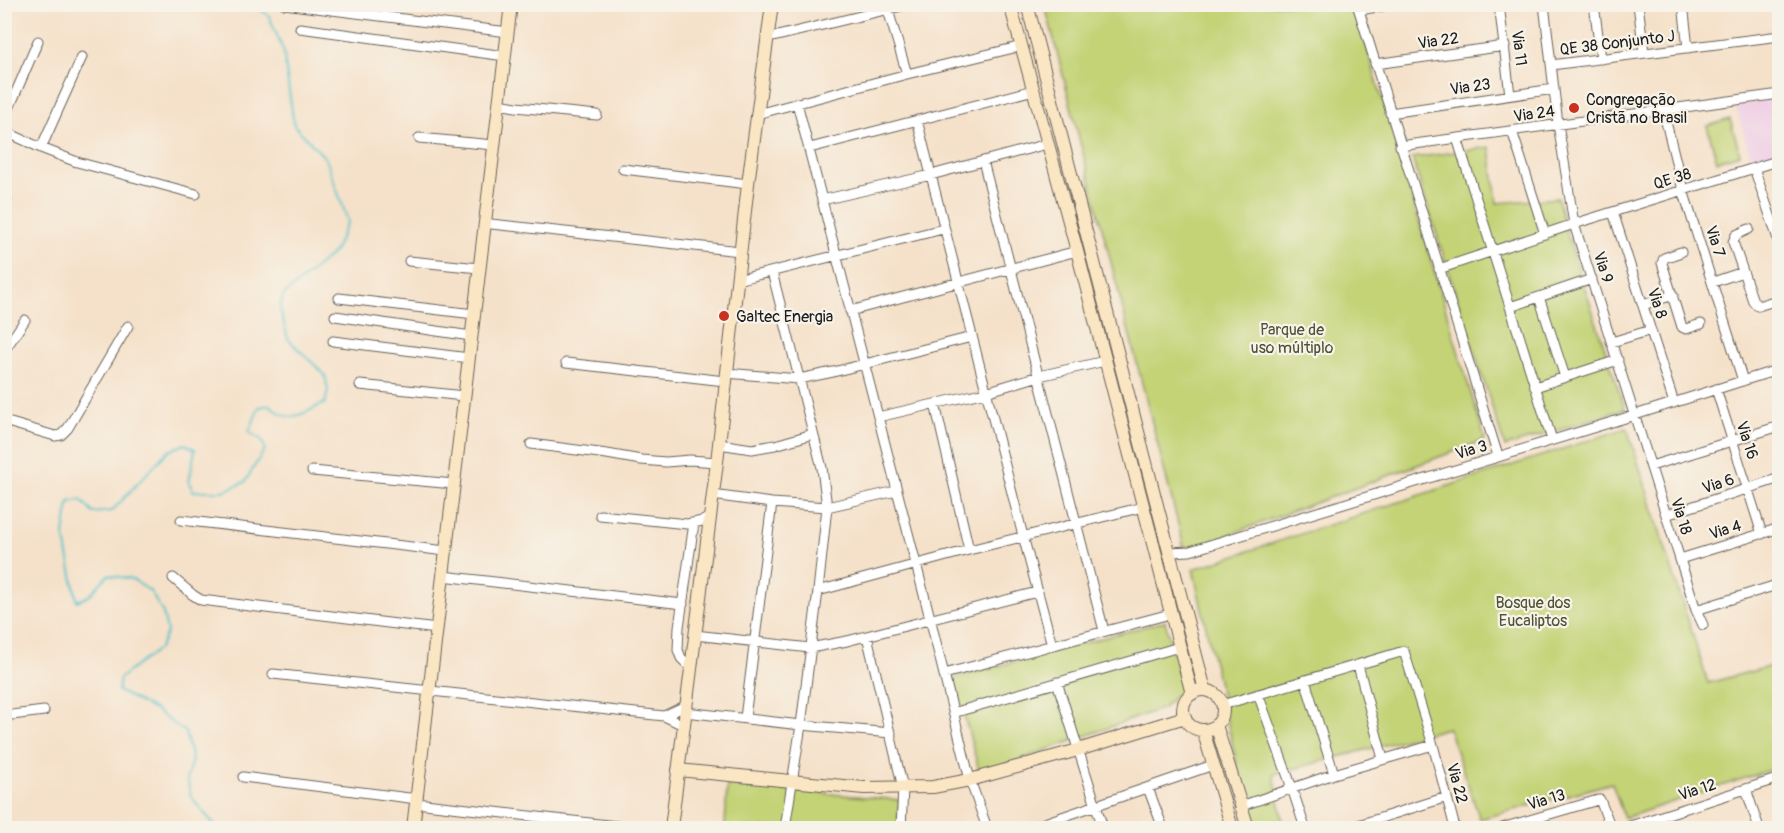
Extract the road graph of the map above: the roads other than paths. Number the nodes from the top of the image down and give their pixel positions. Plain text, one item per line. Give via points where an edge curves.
1 (284, 4) edge
2 (511, 4) edge
3 (772, 4) edge
4 (910, 4) edge
5 (1010, 4) edge
6 (1027, 4) edge
7 (1395, 4) edge
8 (1499, 4) edge
9 (1544, 4) edge
10 (1594, 4) edge
11 (1638, 4) edge
12 (1684, 5) edge
13 (1358, 7) edge
14 (888, 10) junction
15 (300, 28) dead end
16 (508, 32) junction
17 (1779, 36) edge
18 (769, 38) junction
19 (38, 41) dead end
20 (1022, 46) junction
21 (1505, 46) junction
22 (1688, 48) junction
23 (1644, 53) junction
24 (505, 56) junction
25 (82, 57) dead end
26 (1601, 59) junction
27 (1375, 64) junction
28 (1551, 65) junction
29 (907, 74) junction
30 (1554, 89) junction
31 (1034, 90) junction
32 (1779, 94) edge
33 (1510, 95) junction
34 (797, 103) junction
35 (499, 104) junction
36 (1663, 110) junction
37 (1390, 113) junction
38 (757, 114) junction
39 (597, 115) dead end
40 (4, 120) edge
41 (917, 120) junction
42 (1558, 124) junction
43 (4, 130) edge
44 (1512, 131) junction
45 (419, 138) dead end
46 (1457, 138) junction
47 (1047, 144) junction
48 (494, 146) junction
49 (1400, 146) junction
50 (41, 148) junction
51 (810, 148) junction
52 (1779, 160) edge
53 (983, 161) junction
54 (1754, 168) junction
55 (623, 169) dead end
56 (931, 175) junction
57 (748, 184) junction
58 (1683, 190) junction
59 (196, 194) dead end
60 (822, 201) junction
61 (1613, 212) junction
62 (492, 224) dead end
63 (1574, 224) junction
64 (943, 229) junction
65 (1749, 229) dead end
66 (1545, 234) junction
67 (1779, 244) edge
68 (740, 251) junction
69 (1077, 251) junction
70 (1493, 251) junction
71 (1681, 252) dead end
72 (836, 256) junction
73 (409, 261) dead end
74 (479, 268) junction
75 (1439, 269) junction
76 (1011, 270) junction
77 (772, 272) junction
78 (1743, 272) junction
79 (1592, 279) junction
80 (737, 280) junction
81 (957, 282) junction
82 (1713, 282) junction
83 (1673, 295) junction
84 (1539, 297) junction
85 (339, 298) dead end
86 (1774, 301) dead end
87 (1643, 304) junction
88 (1510, 307) junction
89 (850, 311) junction
90 (474, 314) junction
91 (335, 316) dead end
92 (25, 320) dead end
93 (1701, 324) dead end
94 (128, 326) dead end
95 (1651, 330) junction
96 (471, 336) junction
97 (972, 337) junction
98 (333, 341) dead end
99 (1612, 342) junction
100 (4, 351) edge
101 (469, 358) junction
102 (1618, 360) junction
103 (1105, 361) junction
104 (566, 363) dead end
105 (864, 364) junction
106 (1779, 369) edge
107 (1039, 376) junction
108 (726, 377) junction
109 (1565, 377) junction
110 (799, 379) junction
111 (1743, 381) junction
112 (360, 386) dead end
113 (1535, 387) junction
114 (1716, 389) junction
115 (986, 392) junction
116 (464, 396) junction
117 (1674, 403) junction
118 (934, 404) junction
119 (1635, 415) junction
120 (878, 417) junction
121 (4, 422) edge
122 (1779, 426) edge
123 (813, 434) junction
124 (1132, 436) junction
125 (1552, 440) junction
126 (1733, 441) junction
127 (531, 444) dead end
128 (719, 444) junction
129 (1498, 456) junction
130 (717, 462) junction
131 (1651, 466) junction
132 (312, 471) dead end
133 (1779, 478) edge
134 (454, 484) junction
135 (1748, 488) junction
136 (896, 491) junction
137 (712, 495) junction
138 (772, 503) junction
139 (827, 507) junction
140 (1143, 507) junction
141 (600, 515) dead end
142 (1666, 515) junction
143 (709, 517) junction
144 (180, 520) dead end
145 (694, 523) junction
146 (1077, 523) junction
147 (1779, 528) edge
148 (1762, 534) junction
149 (1023, 536) junction
150 (969, 550) junction
151 (446, 551) junction
152 (1170, 552) junction
153 (1680, 559) junction
154 (916, 565) junction
155 (443, 576) junction
156 (173, 578) dead end
157 (1779, 584) edge
158 (818, 591) junction
159 (1037, 592) junction
160 (683, 604) junction
161 (1696, 610) junction
162 (1170, 614) junction
163 (930, 618) junction
164 (1703, 625) dead end
165 (437, 629) junction
166 (1104, 631) junction
167 (695, 636) junction
168 (867, 636) junction
169 (754, 643) junction
170 (1052, 645) junction
171 (1179, 647) junction
172 (810, 648) junction
173 (1358, 664) junction
174 (690, 667) junction
175 (273, 674) dead end
176 (944, 674) junction
177 (1305, 680) junction
178 (1057, 682) junction
179 (429, 690) junction
180 (1205, 690) junction
181 (1191, 694) junction
182 (1258, 694) junction
183 (1222, 705) junction
184 (685, 709) junction
185 (44, 711) dead end
186 (953, 713) junction
187 (4, 716) edge
188 (664, 716) junction
189 (1185, 717) junction
190 (746, 718) junction
191 (683, 725) junction
192 (1216, 725) junction
193 (801, 726) junction
194 (1203, 730) junction
195 (891, 733) junction
196 (1433, 745) junction
197 (1078, 750) junction
198 (1383, 759) junction
199 (1213, 765) junction
200 (678, 770) junction
201 (1334, 774) junction
202 (243, 777) dead end
203 (1779, 778) edge
204 (969, 780) junction
205 (792, 782) junction
206 (903, 788) junction
207 (1148, 788) junction
208 (1292, 788) junction
209 (1746, 789) junction
210 (1447, 797) junction
211 (416, 801) junction
212 (1241, 806) junction
213 (1096, 807) junction
214 (1528, 824) edge
215 (1045, 826) edge
216 (413, 828) edge
217 (634, 828) edge
218 (671, 828) edge
219 (785, 828) edge
220 (901, 828) edge
221 (987, 828) edge
222 (1030, 828) edge
223 (1104, 828) edge
224 (1163, 828) edge
225 (1232, 828) edge
226 (1248, 828) edge
227 (1305, 828) edge
228 (1349, 828) edge
229 (1455, 828) edge
230 (1502, 828) edge
231 (1611, 828) edge
232 (1624, 828) edge
233 (1759, 828) edge

1 - 16 street
2 - 16 street
3 - 18 street
4 - 14 street
5 - 20 street
6 - 124 street
7 - 13 street
8 - 21 street, Via 11
9 - 28 street, Via 9
10 - 26 street
11 - 23 street
12 - 22 street, QE 38 Conjunto J
13 - 27 street
14 - 18 street
14 - 29 street
15 - 24 street
16 - 24 street
17 - 22 street, QE 38 Conjunto J
18 - 38 street
19 - 40 street
20 - 29 street
20 - 31 street
21 - 27 street, Via 22
21 - 33 street, Via 11
22 - 23 street, QE 38 Conjunto J
23 - 26 street, QE 38 Conjunto J
24 - 35 street
25 - 50 street
26 - 28 street, QE 38 Conjunto J
27 - 37 street
28 - 30 street, Via 9
29 - 34 street
30 - 33 street, Via 23
30 - 42 street, Via 9
31 - 41 street
31 - 47 street
32 - 36 street, Via 24
33 - 37 street, Via 23
34 - 38 street
34 - 51 street
35 - 39 street
35 - 48 street
36 - 42 street, Via 24
36 - 58 street, Via 7
37 - 49 street
38 - 57 street
41 - 51 street
41 - 56 street
42 - 44 street, Via 24
42 - 63 street, Via 9
43 - 50 street
44 - 46 street, Via 24
44 - 66 street
45 - 48 street
46 - 49 street, Via 24
46 - 70 street
47 - 53 street
47 - 69 street
48 - 74 street
49 - 75 street
50 - 59 street via 100,169
51 - 60 street
52 - 54 street, QE 38
53 - 56 street
53 - 76 street
54 - 58 street, QE 38
54 - 67 street
55 - 57 street
56 - 60 street
56 - 64 street
57 - 68 street
58 - 61 street, QE 38
58 - 82 street, Via 7
60 - 72 street
61 - 63 street, QE 38
61 - 87 street, Via 8
62 - 68 street
63 - 66 street, QE 38
63 - 79 street, Via 9
64 - 72 street
64 - 81 street
65 - 78 street via 1734,239
66 - 70 street, QE 38
68 - 80 street
69 - 76 street
69 - 103 street
70 - 75 street, QE 38
70 - 88 street
71 - 83 street via 1662,261
72 - 77 street
72 - 89 street
73 - 74 street
74 - 90 street
75 - 129 street
76 - 81 street
76 - 107 street
77 - 80 street
77 - 110 street
78 - 82 street
78 - 86 street via 1755,305
79 - 84 street
79 - 99 street, Via 9
80 - 108 street
81 - 89 street
81 - 97 street
82 - 111 street, Via 7
83 - 87 street
83 - 93 street via 1684,328
84 - 88 street
84 - 109 street
85 - 90 street
87 - 95 street, Via 8
88 - 113 street
89 - 105 street
90 - 96 street
91 - 96 street
92 - 100 street
94 - 121 street via 61,435
95 - 99 street
95 - 117 street, Via 8
96 - 101 street
97 - 105 street
97 - 115 street
98 - 101 street
99 - 102 street, Via 9
101 - 116 street
102 - 109 street
102 - 119 street, Via 9
103 - 107 street
103 - 124 street
104 - 108 street
105 - 110 street
105 - 120 street
106 - 111 street, Via 3
107 - 115 street
107 - 146 street
108 - 110 street
108 - 128 street
109 - 113 street
110 - 123 street
111 - 114 street, Via 3
112 - 116 street
113 - 125 street
114 - 117 street, Via 3
114 - 126 street, Via 16
115 - 118 street
115 - 149 street
116 - 134 street
117 - 119 street, Via 3
118 - 120 street
118 - 150 street
119 - 125 street, Via 3
119 - 131 street, Via 18
120 - 136 street
122 - 126 street
123 - 128 street via 752,449
123 - 139 street
124 - 140 street
124 - 152 street
125 - 129 street, Via 3
126 - 131 street
126 - 135 street, Via 16
127 - 130 street via 641,460
128 - 130 street
129 - 152 street, Via 3 via 1190,551
130 - 137 street
131 - 142 street, Via 18
132 - 134 street
133 - 135 street, Via 6
134 - 151 street
135 - 142 street, Via 6
135 - 148 street, Via 16
136 - 139 street
136 - 154 street
137 - 138 street
137 - 143 street
138 - 139 street
138 - 169 street
139 - 158 street
140 - 146 street
140 - 162 street
141 - 145 street
142 - 153 street, Via 18
143 - 145 street
143 - 167 street
144 - 151 street
145 - 160 street
146 - 149 street
146 - 166 street
147 - 148 street, Via 4
148 - 153 street, Via 4
149 - 150 street
149 - 159 street
150 - 154 street
151 - 155 street
152 - 180 street
153 - 161 street, Via 18
154 - 158 street
154 - 163 street
155 - 160 street
155 - 165 street
156 - 165 street via 201,600
157 - 161 street
158 - 172 street
159 - 163 street
159 - 170 street
160 - 174 street via 678,650
161 - 164 street, Via 18
162 - 166 street
162 - 171 street
163 - 168 street
163 - 176 street
165 - 179 street
166 - 170 street
167 - 169 street
167 - 174 street
168 - 172 street
168 - 195 street
169 - 172 street
169 - 190 street
170 - 176 street
171 - 178 street
171 - 181 street
172 - 193 street
173 - 177 street
173 - 196 street, Via 22 via 1404,651
173 - 198 street
174 - 184 street
175 - 179 street
176 - 186 street
177 - 182 street
177 - 201 street
178 - 186 street
178 - 197 street
179 - 188 street
179 - 211 street
180 - 181 street
180 - 183 street via 1216,695
181 - 189 street via 1184,706
182 - 183 street
182 - 208 street
183 - 192 street
184 - 188 street
184 - 190 street
184 - 191 street
185 - 187 street
186 - 204 street
188 - 191 street
189 - 194 street via 1192,727
189 - 197 street
190 - 193 street
191 - 200 street
192 - 194 street
192 - 212 street
193 - 195 street
193 - 205 street
194 - 199 street
195 - 206 street
196 - 198 street
196 - 210 street, Via 22
197 - 204 street
197 - 213 street
198 - 201 street
199 - 207 street
199 - 225 street
200 - 205 street
200 - 218 street
201 - 208 street
202 - 211 street
203 - 209 street, Via 12
204 - 206 street
204 - 221 street
205 - 206 street
205 - 219 street
206 - 220 street
207 - 213 street
207 - 224 street
208 - 212 street
208 - 227 street
209 - 232 street, Via 12
209 - 233 street
210 - 228 street
210 - 229 street, Via 22
211 - 216 street
211 - 217 street
212 - 226 street
213 - 215 street
213 - 223 street
214 - 230 street, Via 13
214 - 231 street, Via 13 via 1600,800
215 - 222 street

